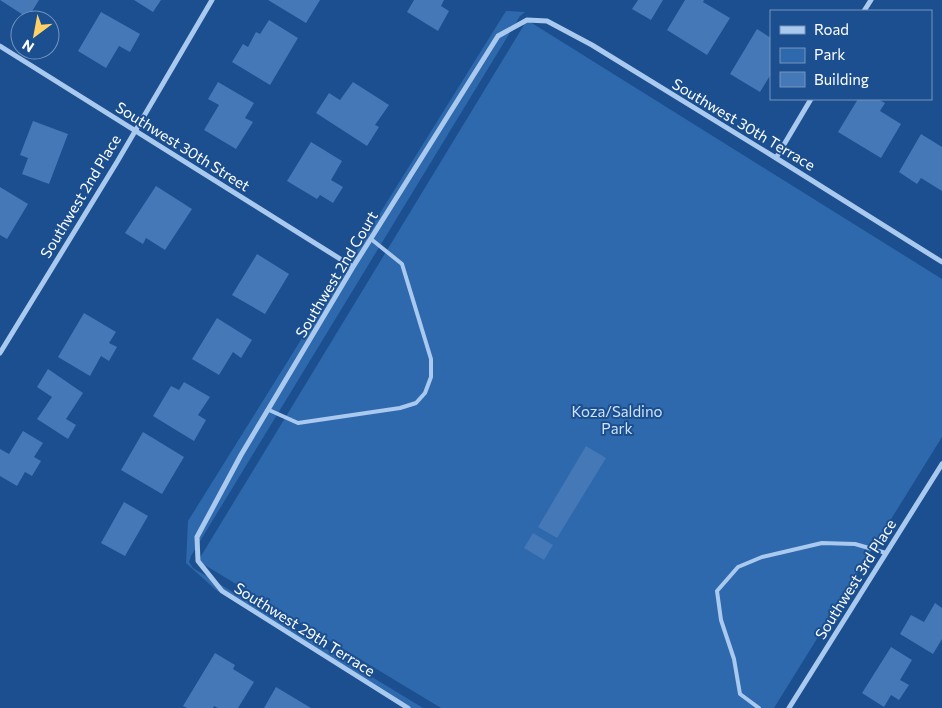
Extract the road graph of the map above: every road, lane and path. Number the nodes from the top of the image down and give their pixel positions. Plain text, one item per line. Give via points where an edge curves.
1 (212, 0) edge
2 (527, 20) joint
3 (0, 46) edge
4 (810, 100) edge
5 (135, 130) junction
6 (776, 158) junction
7 (371, 239) junction
8 (942, 262) edge
9 (353, 267) junction
10 (0, 353) edge
11 (269, 410) junction
12 (942, 464) edge
13 (886, 553) junction
14 (198, 561) joint
15 (408, 708) edge
16 (759, 708) edge
17 (789, 708) edge

1 - 5 street, Southwest 2nd Place
2 - 6 street, Southwest 30th Terrace via 547,21 592,45
2 - 7 street, Southwest 2nd Court via 498,36
3 - 5 street, Southwest 30th Street
4 - 6 street
5 - 9 street, Southwest 30th Street
5 - 10 street, Southwest 2nd Place
6 - 8 street, Southwest 30th Terrace
7 - 9 street, Southwest 2nd Court
7 - 11 lane via 402,264 431,359 431,377 425,393 416,403 400,408 298,424
9 - 11 street, Southwest 2nd Court
11 - 14 street, Southwest 2nd Court via 197,537
12 - 13 street, Southwest 3rd Place
13 - 16 lane via 855,544 822,543 762,557 738,567 717,592 740,694
13 - 17 street, Southwest 3rd Place
14 - 15 street, Southwest 29th Terrace via 222,591

